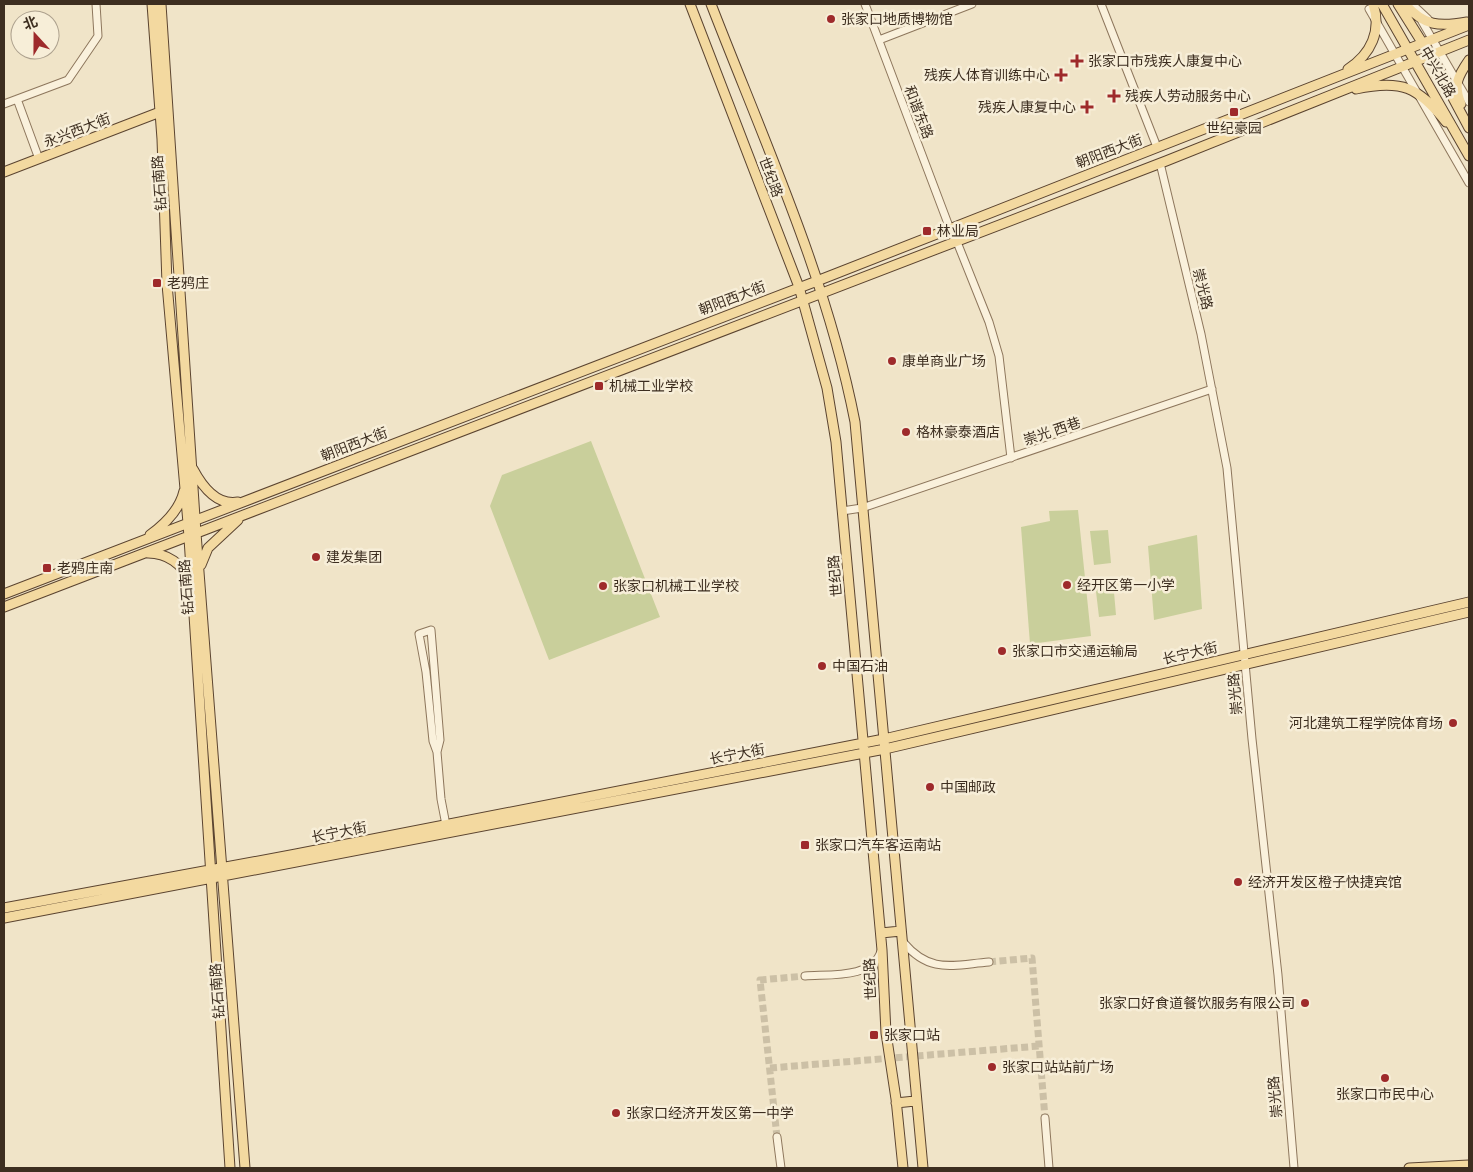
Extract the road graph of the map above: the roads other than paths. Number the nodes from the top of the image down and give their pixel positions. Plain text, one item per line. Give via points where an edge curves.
1 (96, 4) edge
2 (152, 4) edge
3 (161, 4) edge
4 (690, 4) edge
5 (711, 4) edge
6 (865, 4) edge
7 (972, 4) edge
8 (1101, 4) edge
9 (1382, 4) edge
10 (1398, 4) edge
11 (1405, 4) edge
12 (1411, 4) edge
13 (1369, 6) edge
14 (1418, 16) junction
15 (1377, 23) junction
16 (1469, 23) edge
17 (1437, 25) junction
18 (1374, 35) junction
19 (1433, 39) junction
20 (879, 40) junction
21 (1469, 40) edge
22 (1422, 43) junction
23 (1409, 49) junction
24 (1440, 51) junction
25 (1395, 54) junction
26 (1430, 55) junction
27 (1469, 60) edge
28 (1416, 61) junction
29 (1402, 66) junction
30 (1457, 78) junction
31 (1331, 80) junction
32 (1418, 92) junction
33 (1334, 94) junction
34 (17, 99) junction
35 (1469, 102) edge
36 (4, 104) edge
37 (160, 112) junction
38 (1469, 126) edge
39 (1462, 142) junction
40 (1157, 147) junction
41 (1469, 156) edge
42 (38, 159) junction
43 (1160, 163) junction
44 (4, 172) edge
45 (1469, 183) edge
46 (950, 228) junction
47 (956, 242) junction
48 (817, 281) junction
49 (799, 287) junction
50 (820, 293) junction
51 (803, 300) junction
52 (1212, 389) junction
53 (1011, 458) junction
54 (192, 467) junction
55 (185, 486) junction
56 (246, 500) junction
57 (862, 508) junction
58 (842, 510) junction
59 (251, 511) junction
60 (191, 521) junction
61 (192, 534) junction
62 (140, 541) junction
63 (143, 553) junction
64 (199, 575) junction
65 (192, 588) junction
66 (4, 594) edge
67 (1469, 602) edge
68 (4, 607) edge
69 (1469, 612) edge
70 (1245, 659) junction
71 (884, 739) junction
72 (863, 743) junction
73 (884, 749) junction
74 (437, 752) junction
75 (864, 753) junction
76 (446, 825) junction
77 (221, 872) junction
78 (211, 874) junction
79 (4, 908) edge
80 (4, 918) edge
81 (901, 931) junction
82 (881, 933) junction
83 (902, 941) junction
84 (882, 944) junction
85 (989, 962) tunnel mouth
86 (805, 976) tunnel mouth
87 (915, 1101) junction
88 (896, 1103) junction
89 (1045, 1118) tunnel mouth
90 (778, 1137) tunnel mouth
91 (1469, 1165) edge
92 (230, 1168) edge
93 (245, 1168) edge
94 (781, 1168) edge
95 (903, 1168) edge
96 (923, 1168) edge
97 (1049, 1168) edge
98 (1294, 1168) edge
99 (1409, 1168) edge

1 - 34 street via 98,36 68,80
2 - 37 main road, 钻石南路
3 - 54 main road, 钻石南路
4 - 49 main road, 世纪路
5 - 48 main road, 世纪路
6 - 20 street, 和谐东路
7 - 20 street
8 - 40 street
9 - 23 main road, 中兴北路
10 - 22 main road, 中兴北路
11 - 14 main road
12 - 14 street
12 - 17 street
13 - 15 main road
13 - 18 street
14 - 17 main road
14 - 19 street
15 - 18 main road
15 - 25 street
16 - 17 main road
16 - 19 main road, 朝阳西大街
18 - 31 main road via 1366,54
19 - 22 main road, 朝阳西大街
19 - 24 street
20 - 46 street, 和谐东路
21 - 24 main road, 朝阳西大街
22 - 23 main road, 朝阳西大街
22 - 26 main road, 中兴北路
23 - 25 main road, 朝阳西大街
23 - 28 main road, 中兴北路
24 - 26 main road, 朝阳西大街
24 - 30 street
25 - 29 street
25 - 31 main road, 朝阳西大街
26 - 28 main road, 朝阳西大街
26 - 38 main road, 中兴北路
27 - 30 main road
28 - 29 main road, 朝阳西大街
28 - 39 main road, 中兴北路
29 - 32 street
29 - 33 main road, 朝阳西大街
30 - 35 street
30 - 38 main road via 1458,96
31 - 40 main road, 朝阳西大街
32 - 33 main road via 1382,85
32 - 39 main road via 1434,106
32 - 45 street
33 - 43 main road, 朝阳西大街
34 - 36 street
34 - 42 street
37 - 42 main road, 永兴西大街
37 - 55 main road, 钻石南路 via 167,284
39 - 41 main road, 中兴北路
40 - 46 main road, 朝阳西大街
42 - 44 main road, 永兴西大街
43 - 47 main road, 朝阳西大街
43 - 52 street, 崇光路
46 - 48 main road, 朝阳西大街
47 - 50 main road, 朝阳西大街
47 - 53 street via 989,322 998,356
48 - 49 main road, 朝阳西大街
48 - 50 main road, 世纪路
49 - 51 main road, 世纪路
49 - 56 main road, 朝阳西大街
50 - 51 main road, 朝阳西大街
50 - 57 main road, 世纪路 via 843,365 853,414
51 - 58 main road, 世纪路 via 832,413
51 - 59 main road, 朝阳西大街
52 - 53 street, 崇光 西巷
52 - 70 street, 崇光路 via 1227,468
53 - 57 street, 崇光 西巷
54 - 56 main road via 203,487 221,500 232,503
54 - 60 main road, 钻石南路
55 - 60 main road, 钻石南路
55 - 62 main road via 173,513
56 - 60 main road, 朝阳西大街
57 - 58 street, 崇光 西巷
57 - 71 main road, 世纪路
58 - 72 main road, 世纪路
59 - 61 main road, 朝阳西大街
59 - 64 main road via 227,528 208,548
60 - 61 main road, 钻石南路
60 - 62 main road, 朝阳西大街
61 - 63 main road, 朝阳西大街
61 - 64 main road, 钻石南路
61 - 65 main road, 钻石南路
62 - 66 main road, 朝阳西大街
63 - 65 main road via 170,558 185,574
63 - 68 main road, 朝阳西大街
64 - 77 main road, 钻石南路
65 - 78 main road, 钻石南路
67 - 70 main road, 长宁大街
69 - 70 main road, 长宁大街
70 - 71 main road, 长宁大街
70 - 73 main road, 长宁大街
70 - 98 street, 崇光路 via 1278,975
71 - 72 main road, 长宁大街
71 - 73 main road, 世纪路
72 - 75 main road, 世纪路
72 - 76 main road, 长宁大街
73 - 75 main road, 长宁大街
73 - 81 main road, 世纪路
74 - 74 street via 440,740 431,630 419,634
74 - 76 street
75 - 77 main road, 长宁大街
75 - 82 main road, 世纪路
76 - 77 main road, 长宁大街
77 - 78 main road, 长宁大街
77 - 93 main road, 钻石南路
78 - 79 main road, 长宁大街
78 - 80 main road, 长宁大街
78 - 92 main road, 钻石南路
81 - 82 main road
81 - 83 main road, 世纪路
82 - 84 main road, 世纪路
83 - 85 street via 919,959 931,964 946,966
83 - 87 main road, 世纪路
84 - 86 street via 878,959 863,970
84 - 88 main road, 世纪路 via 886,1033
87 - 88 main road
87 - 96 main road, 世纪路
88 - 95 main road, 世纪路
89 - 97 street
90 - 94 street
91 - 99 main road

